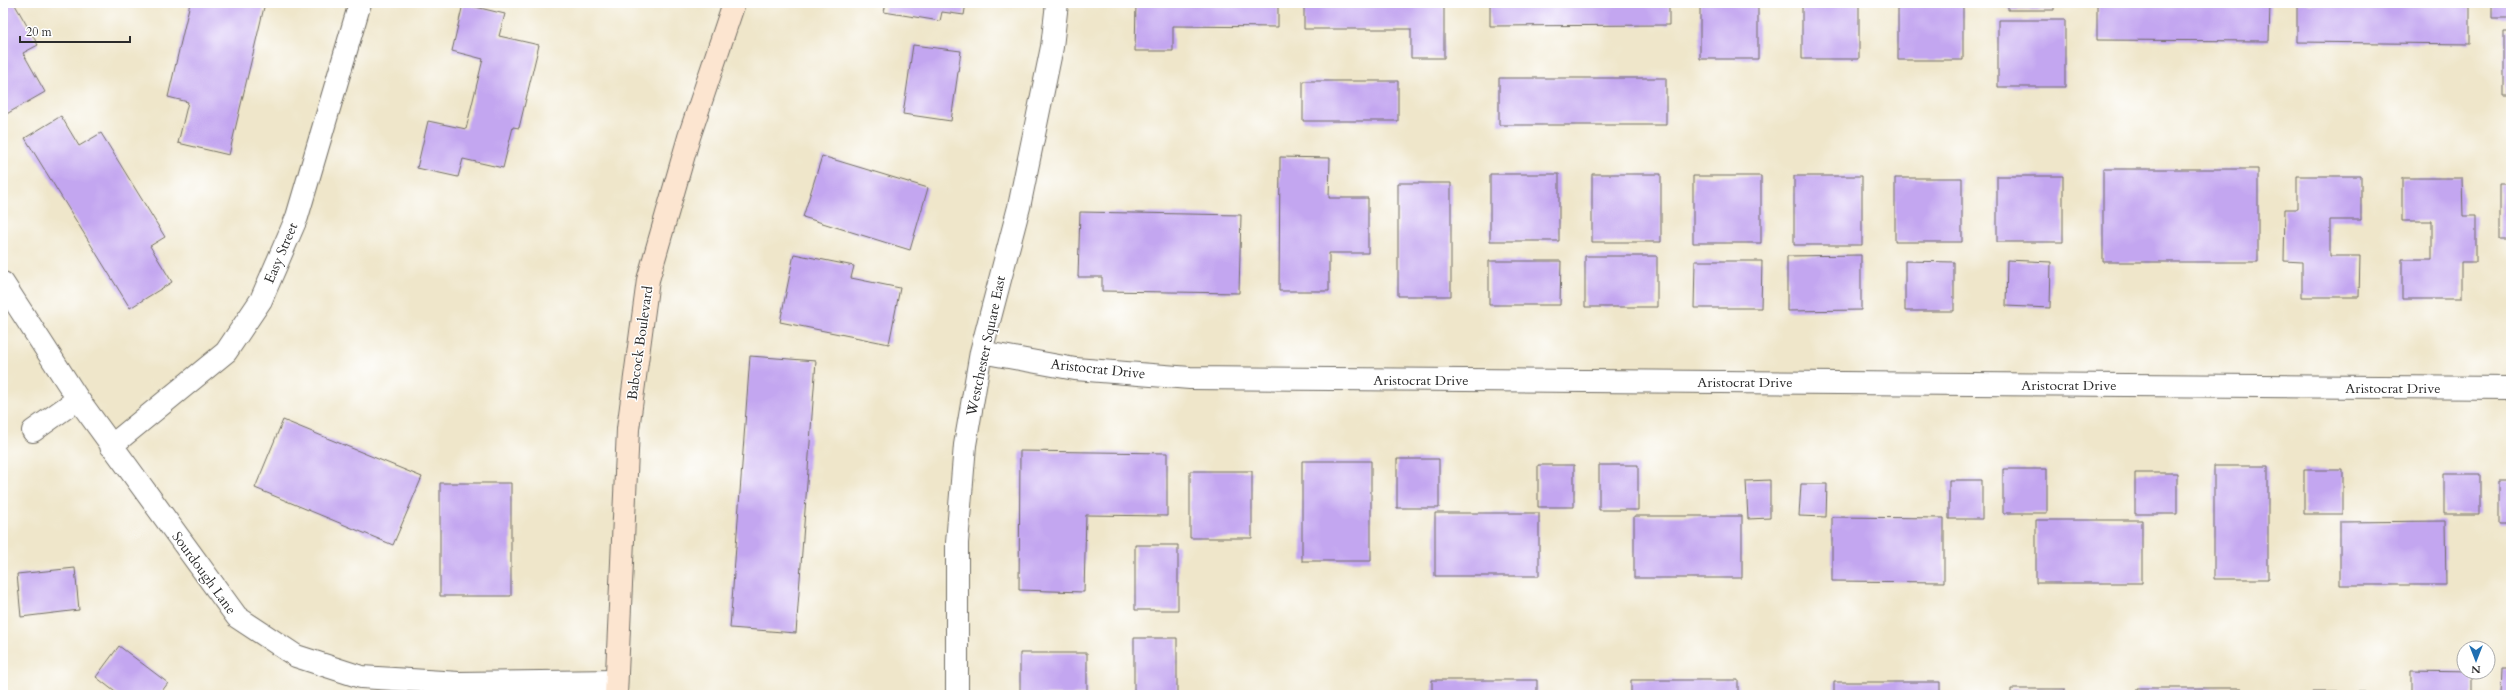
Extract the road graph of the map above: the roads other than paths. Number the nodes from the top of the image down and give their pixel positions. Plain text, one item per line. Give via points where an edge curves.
1 (360, 3) edge
2 (734, 3) edge
3 (1057, 3) edge
4 (3, 283) edge
5 (981, 352) junction
6 (2511, 388) edge
7 (78, 399) junction
8 (33, 431) dead end
9 (111, 446) junction
10 (616, 688) edge
11 (957, 695) edge

1 - 9 street, Easy Street via 297,217 261,300 226,352
2 - 10 street, Babcock Boulevard via 689,137 648,280 628,429
3 - 5 street, Westchester Square East via 1052,47 1019,207
4 - 7 street, Sourdough Lane
5 - 6 street, Aristocrat Drive via 1075,370 1190,378
5 - 11 street, Westchester Square East via 965,445 957,543
7 - 8 street
7 - 9 street, Sourdough Lane
9 - 10 street, Sourdough Lane via 237,617 296,656 361,677

